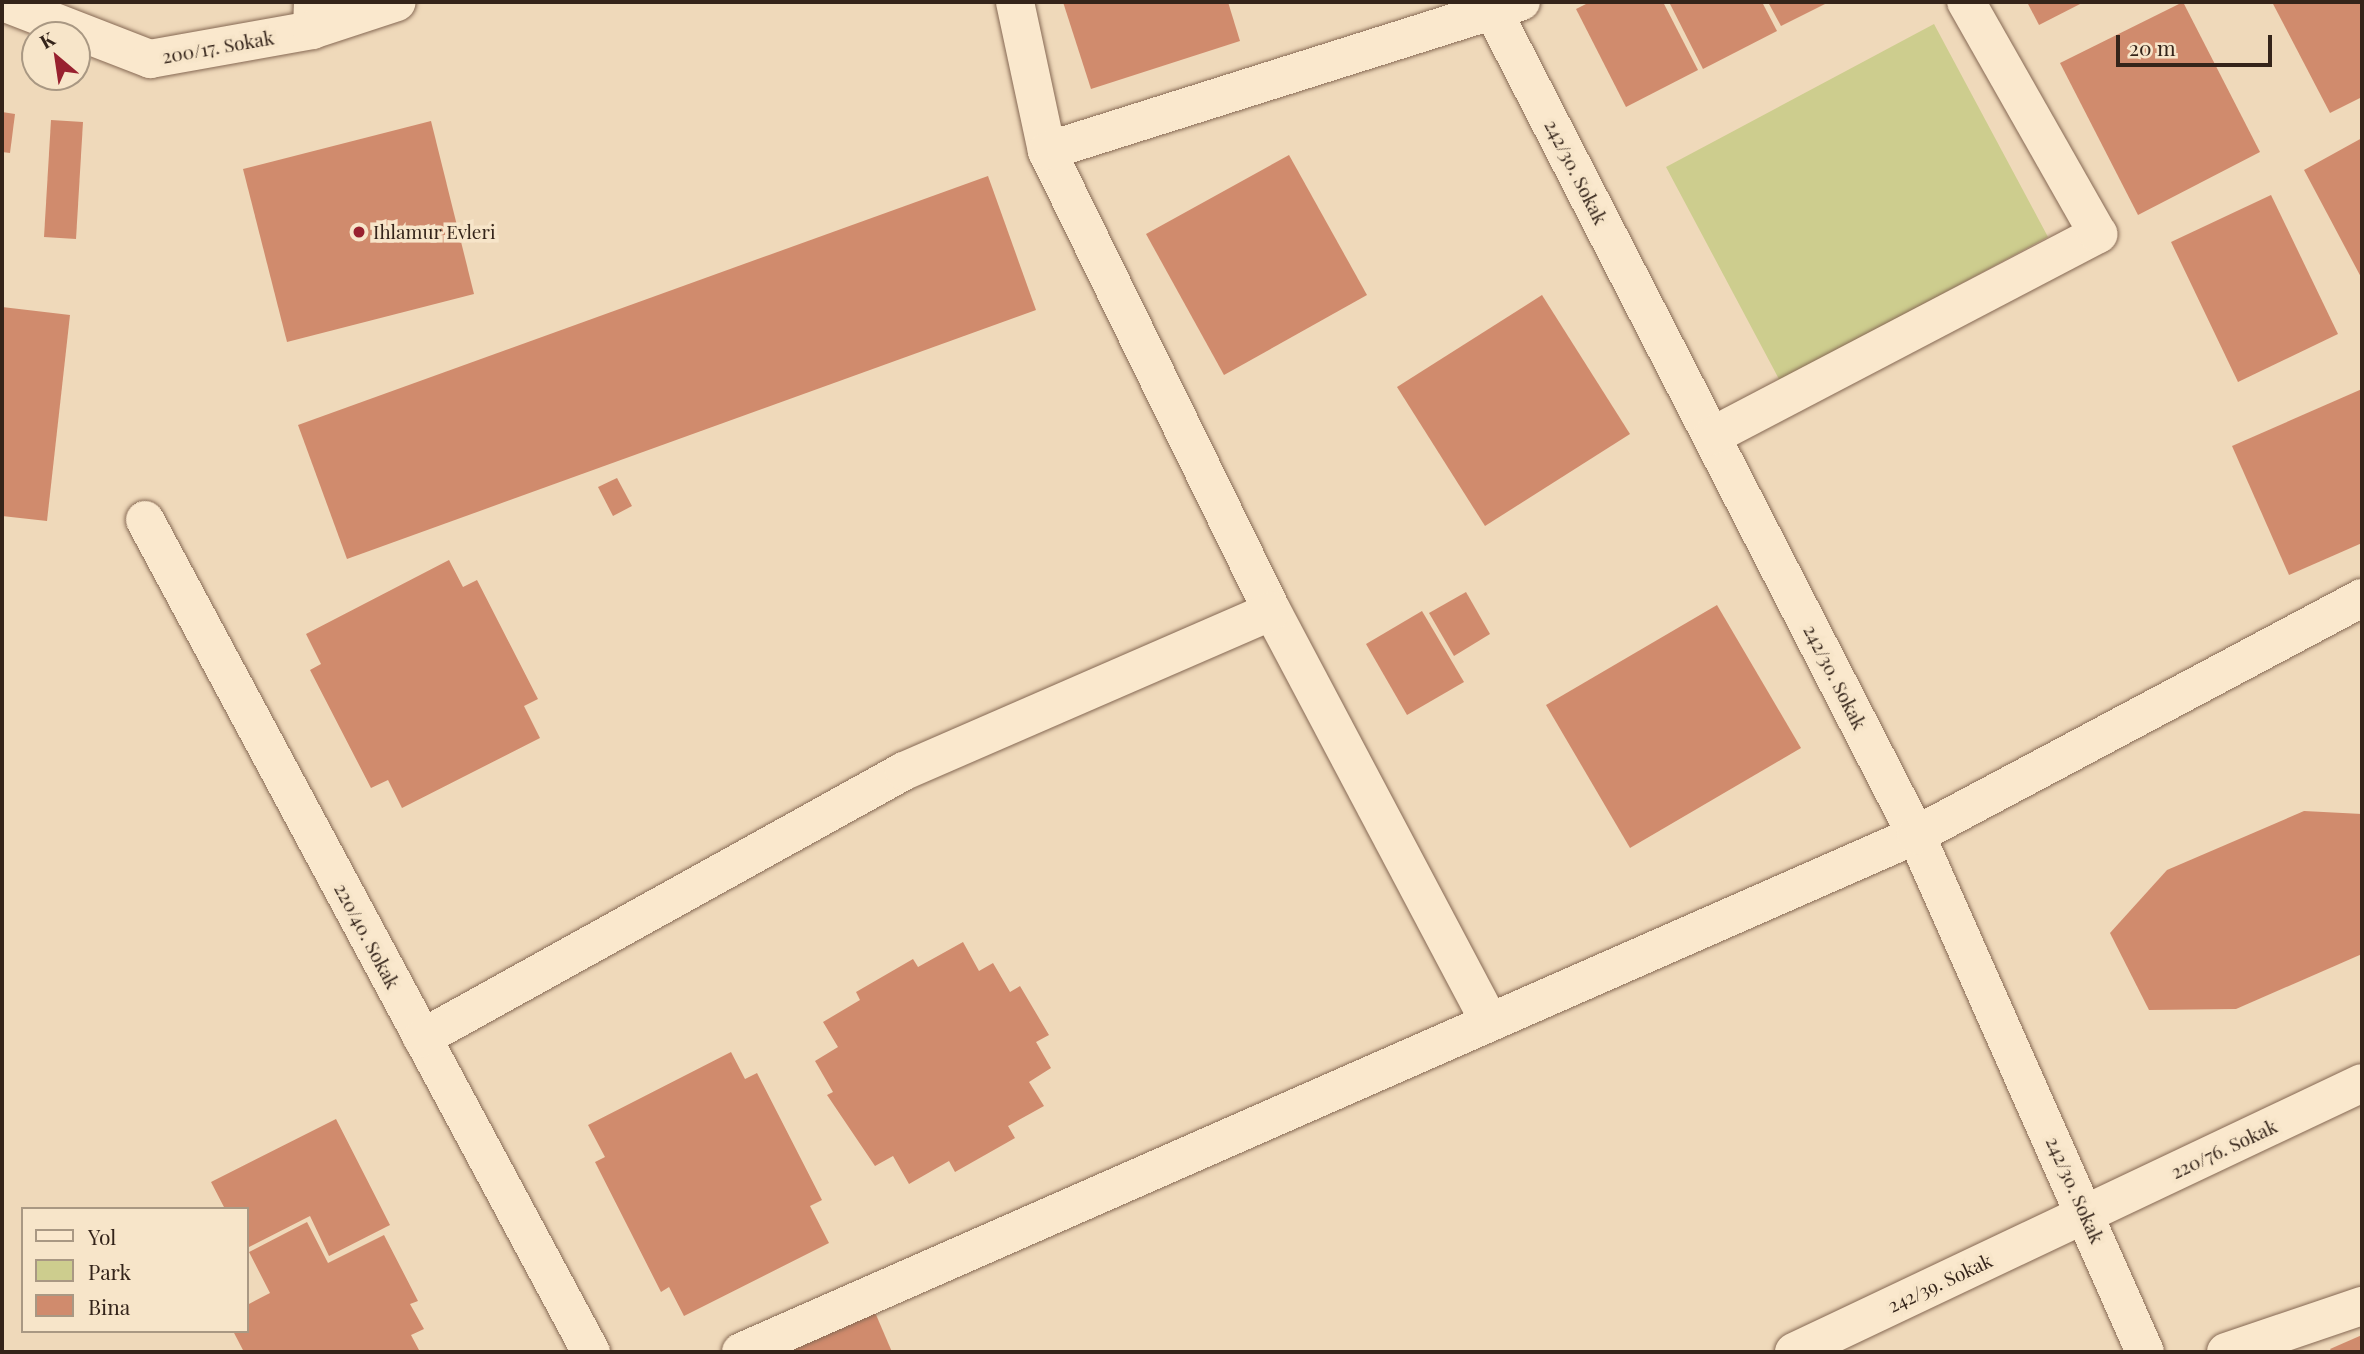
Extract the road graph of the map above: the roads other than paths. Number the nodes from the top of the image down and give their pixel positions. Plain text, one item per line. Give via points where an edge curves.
1 (3, 2) edge
2 (397, 2) edge
3 (1015, 2) edge
4 (1966, 2) edge
5 (1508, 8) edge
6 (313, 16) edge
7 (1047, 151) junction
8 (1712, 436) junction
9 (145, 520) dead end
10 (2362, 598) edge
11 (1272, 611) junction
12 (1916, 835) junction
13 (1488, 1019) junction
14 (422, 1038) junction
15 (2362, 1083) edge
16 (2086, 1214) junction
17 (2362, 1306) edge
18 (590, 1352) edge
19 (741, 1352) edge
20 (1794, 1352) edge
21 (2145, 1352) edge
22 (2226, 1352) edge

1 - 6 street, 200/17. Sokak via 150,59
2 - 6 street, 200/17. Sokak
3 - 7 street
4 - 8 street via 2098,234
5 - 7 street
5 - 8 street, 242/30. Sokak
7 - 11 street
8 - 12 street, 242/30. Sokak
9 - 14 street, 220/40. Sokak
10 - 12 street
11 - 13 street
11 - 14 street via 904,771
12 - 13 street
12 - 16 street, 242/30. Sokak
13 - 19 street
14 - 18 street, 220/40. Sokak
15 - 16 street, 220/76. Sokak
16 - 20 street, 242/39. Sokak
16 - 21 street, 242/30. Sokak
17 - 22 street

